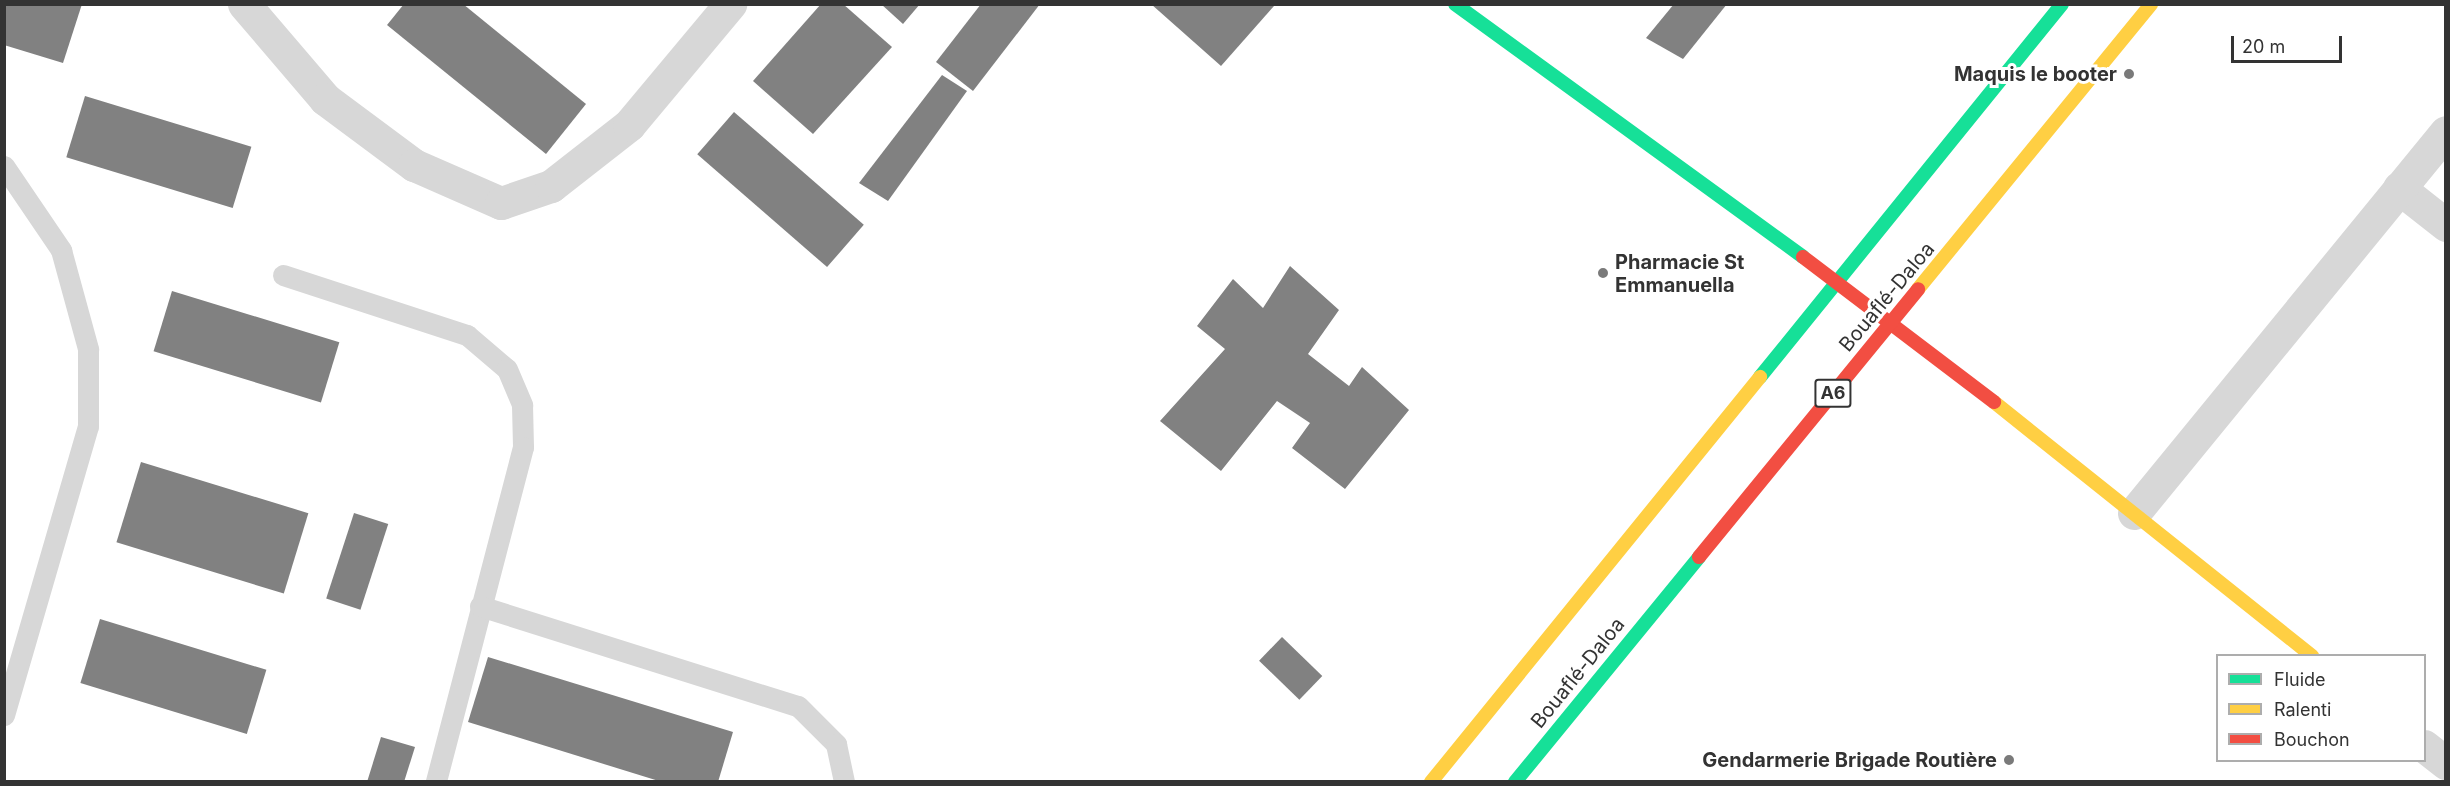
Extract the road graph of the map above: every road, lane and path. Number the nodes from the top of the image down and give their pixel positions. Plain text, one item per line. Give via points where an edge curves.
1 (244, 4) edge
2 (730, 4) edge
3 (1455, 4) edge
4 (2151, 4) edge
5 (2057, 7) edge
6 (2445, 132) edge
7 (4, 166) edge
8 (2399, 188) junction
9 (2445, 225) edge
10 (283, 275) dead end
11 (1838, 281) junction
12 (1893, 322) junction
13 (2134, 513) junction
14 (480, 606) junction
15 (2310, 654) edge
16 (4, 715) edge
17 (2426, 748) edge
18 (2445, 763) edge
19 (436, 782) edge
20 (844, 782) edge
21 (1431, 782) edge
22 (1515, 782) edge

1 - 2 street via 325,99 414,165 501,203 551,186 629,125
3 - 11 main road
4 - 12 main road, Bouaflé-Daloa / A6
5 - 11 main road
6 - 8 street
7 - 16 lane via 61,250 88,349 88,426
8 - 9 street
8 - 13 street
10 - 14 lane via 467,335 507,369 522,405 523,447
11 - 12 main road
11 - 21 main road
12 - 13 main road
12 - 22 main road, Bouaflé-Daloa / A6 via 1737,506
13 - 15 main road
14 - 19 lane
14 - 20 lane via 798,706 836,744
17 - 18 street

